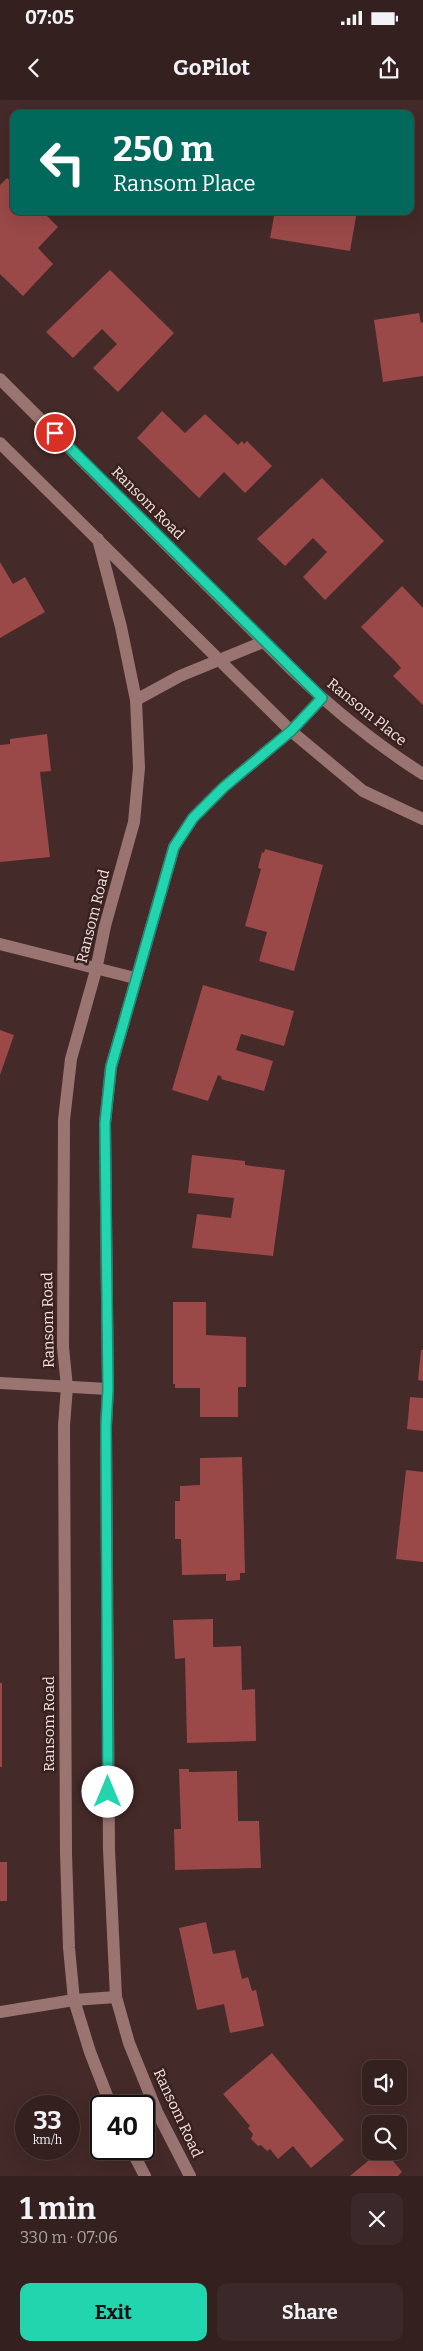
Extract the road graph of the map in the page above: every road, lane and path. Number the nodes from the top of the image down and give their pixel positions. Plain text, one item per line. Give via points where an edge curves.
1 (0, 379) edge
2 (0, 443) edge
3 (98, 539) junction
4 (263, 642) junction
5 (219, 659) junction
6 (293, 671) joint
7 (322, 698) junction
8 (136, 700) junction
9 (291, 731) junction
10 (423, 774) edge
11 (423, 819) edge
12 (0, 944) edge
13 (96, 970) junction
14 (135, 978) junction
15 (0, 1383) edge
16 (67, 1387) junction
17 (108, 1389) junction
18 (116, 1997) junction
19 (74, 2000) junction
20 (0, 2012) edge
21 (107, 2095) edge
22 (137, 2160) edge
23 (145, 2176) edge
24 (190, 2176) edge

1 - 4 street, Ransom Road
2 - 3 street
3 - 5 street
3 - 8 street, Ransom Road
4 - 5 street
4 - 6 street, Ransom Road
5 - 8 street
5 - 9 street
6 - 7 street, Ransom Place
7 - 9 street, Ransom Road
7 - 10 street, Ransom Place via 383,749
8 - 13 street, Ransom Road via 139,768 134,822
9 - 11 street via 363,792
9 - 14 street, Ransom Road via 224,787 193,818 174,847
12 - 13 street
13 - 14 street
13 - 16 street, Ransom Road via 70,1059 64,1120 63,1348
14 - 17 street, Ransom Road via 111,1067 105,1123
15 - 16 street
16 - 17 street
16 - 19 street, Ransom Road via 64,1425 66,1843
17 - 18 street, Ransom Road via 108,1850
18 - 19 street
18 - 24 street, Ransom Road via 129,2043 157,2112
19 - 20 street
19 - 21 street, Ransom Road
22 - 23 street

